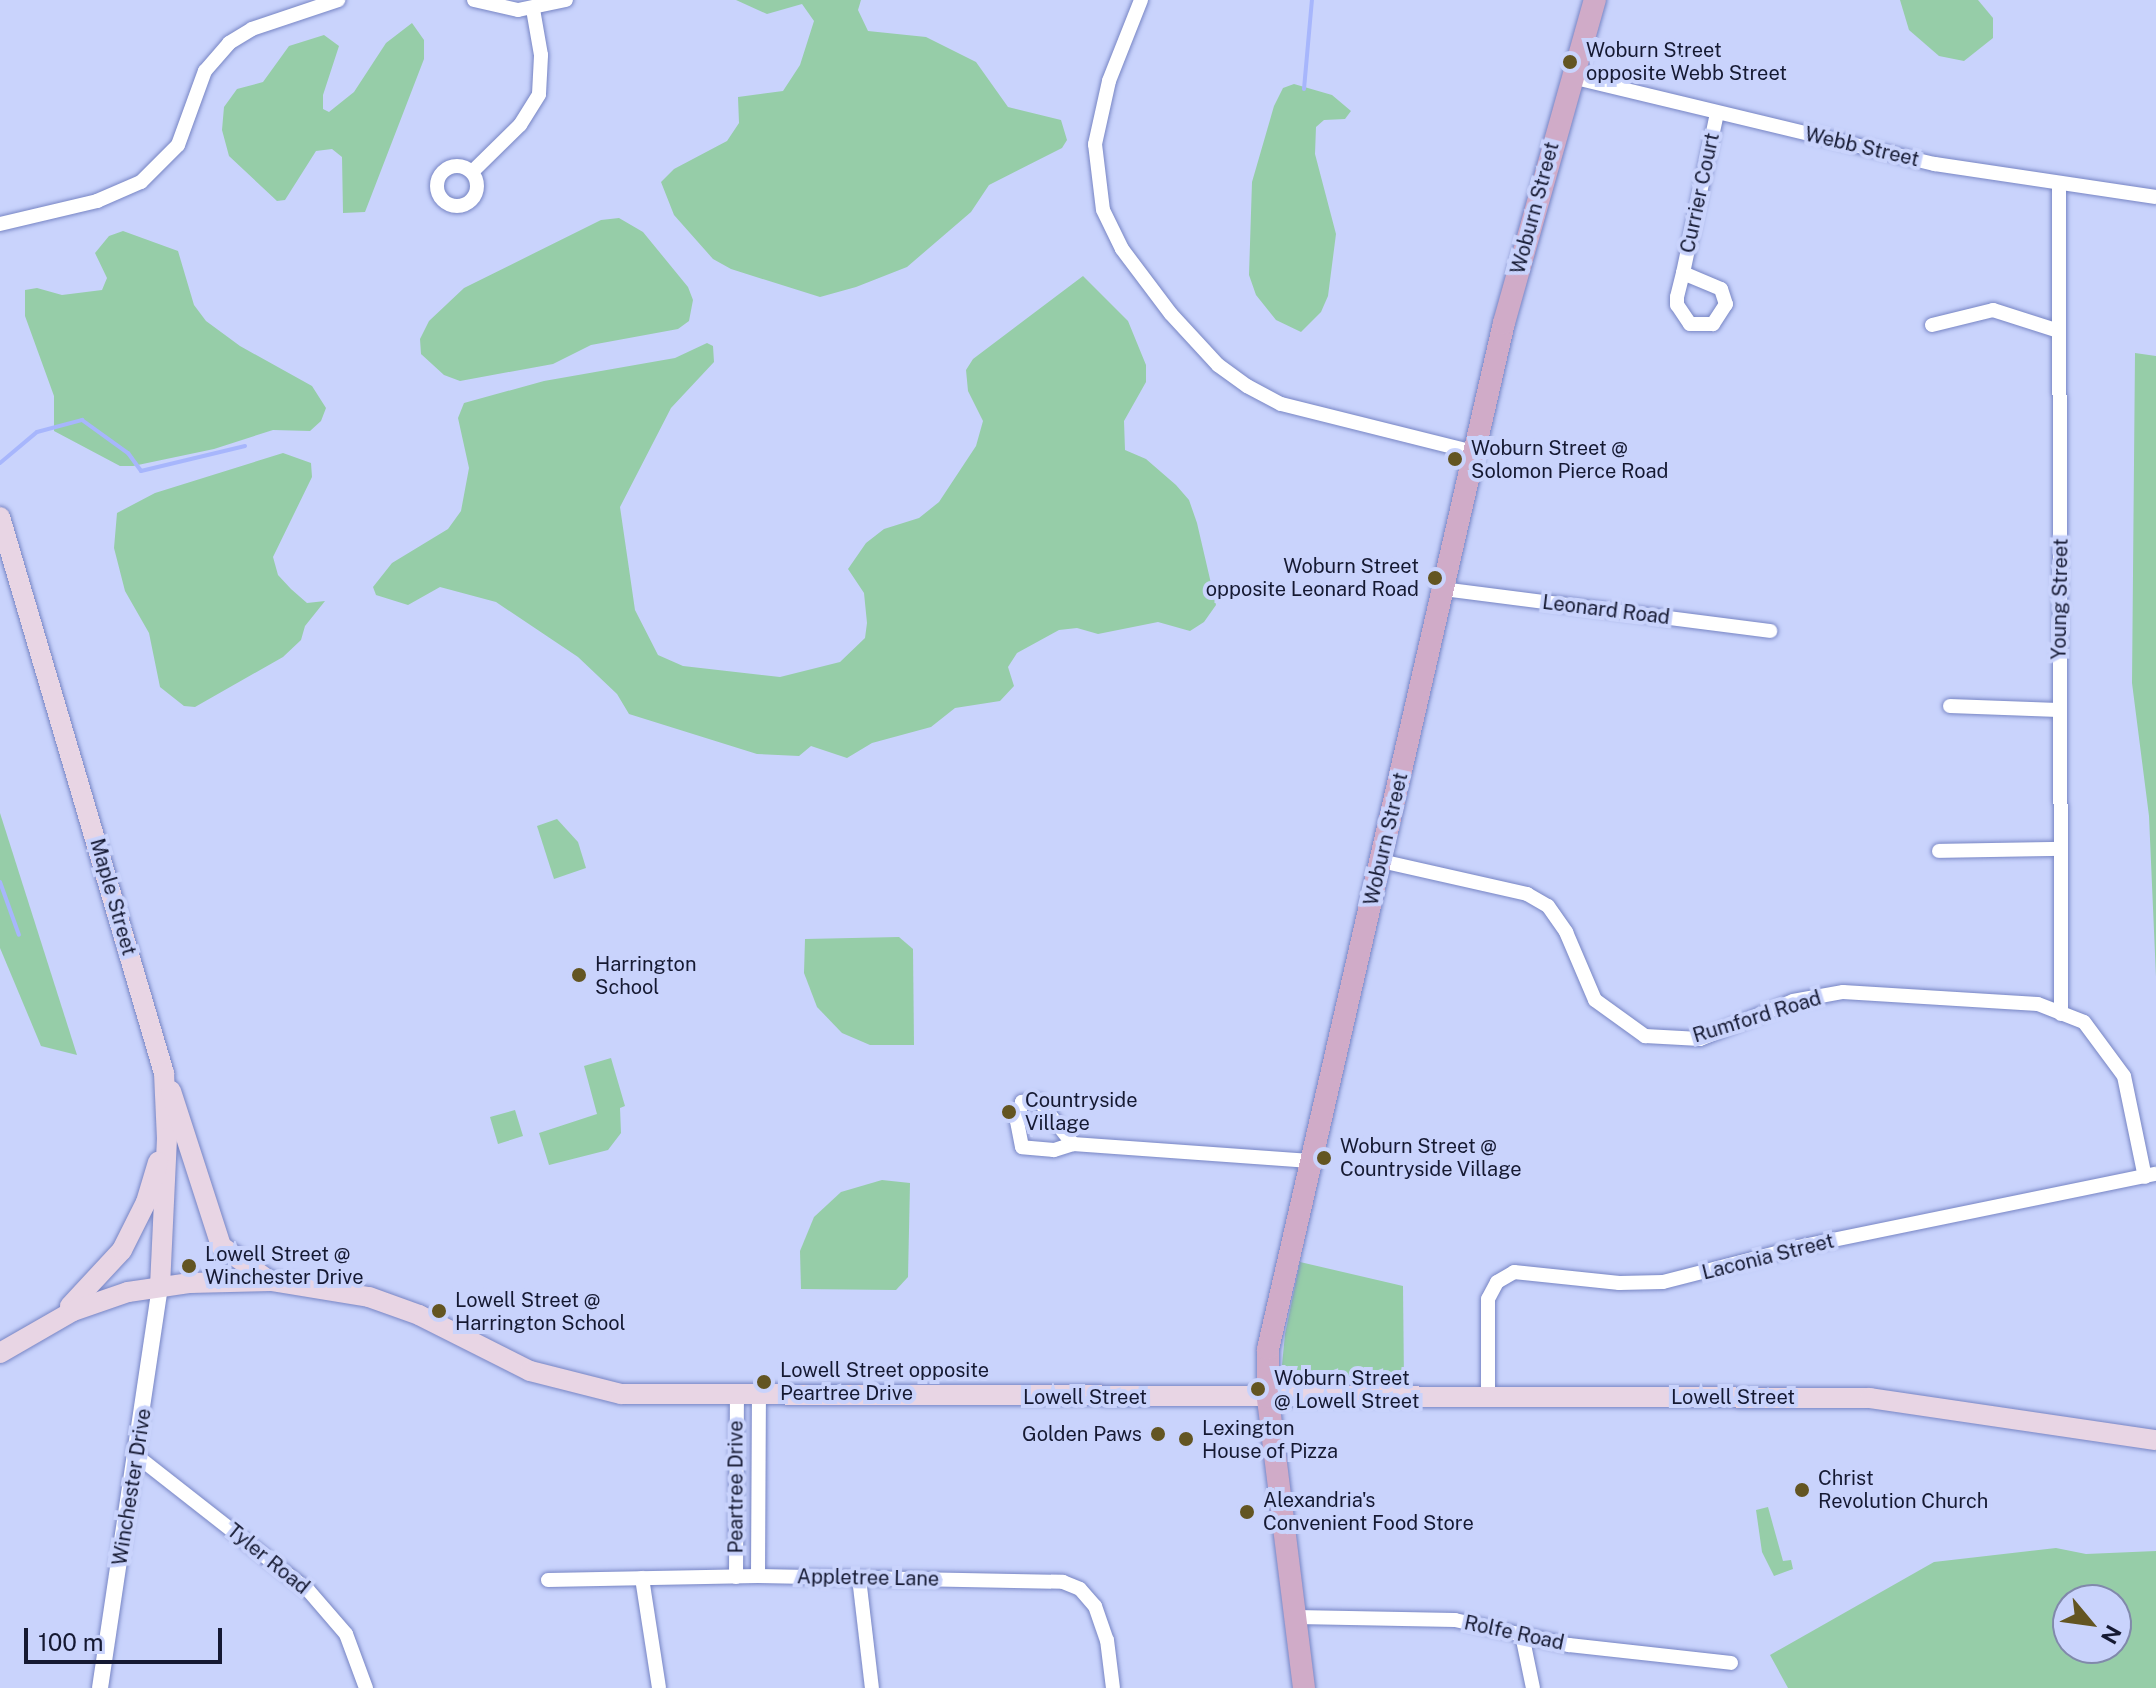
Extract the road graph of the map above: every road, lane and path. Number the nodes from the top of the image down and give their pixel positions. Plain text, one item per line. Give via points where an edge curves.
1 (338, 0) edge
2 (474, 0) edge
3 (566, 0) edge
4 (1141, 0) edge
5 (1595, 0) edge
6 (533, 9) junction
7 (1572, 77) junction
8 (1717, 113) junction
9 (472, 172) dead end
10 (2059, 184) junction
11 (2156, 197) edge
12 (0, 224) edge
13 (1683, 273) dead end
14 (1932, 325) dead end
15 (2059, 331) junction
16 (1474, 452) junction
17 (0, 517) edge
18 (1443, 589) junction
19 (1770, 631) dead end
20 (1950, 706) dead end
21 (2058, 710) junction
22 (2058, 849) junction
23 (1939, 851) dead end
24 (1381, 861) junction
25 (2061, 1014) junction
26 (164, 1073) junction
27 (167, 1107) junction
28 (1073, 1144) dead end
29 (1310, 1161) junction
30 (2150, 1176) edge
31 (271, 1281) junction
32 (160, 1286) junction
33 (7, 1349) edge
34 (1268, 1397) junction
35 (737, 1398) junction
36 (759, 1398) junction
37 (1488, 1398) junction
38 (2156, 1440) edge
39 (137, 1456) junction
40 (758, 1576) junction
41 (736, 1577) junction
42 (642, 1578) junction
43 (859, 1578) junction
44 (548, 1580) dead end
45 (1296, 1617) junction
46 (1522, 1635) junction
47 (1731, 1663) dead end
48 (100, 1688) edge
49 (366, 1688) edge
50 (659, 1688) edge
51 (872, 1688) edge
52 (1113, 1688) edge
53 (1304, 1688) edge
54 (1533, 1688) edge

1 - 12 street via 261,25 229,43 205,71 178,145 141,182 97,201
2 - 6 street
3 - 6 street
4 - 16 street via 1109,81 1095,144 1103,210 1122,249 1171,314 1218,365 1247,386 1281,404
5 - 7 main road, Woburn Street
6 - 9 street via 541,55 539,94 520,125
7 - 8 street, Webb Street
7 - 16 main road, Woburn Street
8 - 10 street, Webb Street via 1935,164
8 - 13 street, Currier Court
10 - 11 street, Webb Street
10 - 15 street, Young Street
14 - 15 street via 1993,310
15 - 21 street, Young Street
16 - 18 main road, Woburn Street
17 - 26 main road, Maple Street
18 - 19 street, Leonard Road
18 - 24 main road, Woburn Street
20 - 21 street
21 - 22 street, Young Street
22 - 23 street
22 - 25 street, Young Street
24 - 25 street, Rumford Road via 1527,894 1548,906 1566,932 1595,1000 1645,1036 1700,1039 1793,1001 1843,992 2038,1004
24 - 29 main road, Woburn Street
25 - 30 street, Rumford Road via 2084,1022 2124,1076
26 - 27 main road, Maple Street
26 - 31 main road via 221,1246
27 - 32 main road, Maple Street
27 - 33 main road via 152,1184 122,1250 80,1298
28 - 29 street
29 - 34 main road, Woburn Street via 1268,1349
30 - 37 street, Laconia Street via 1799,1247 1663,1282 1514,1272 1499,1280 1489,1297
31 - 32 main road, Lowell Street
31 - 35 main road, Lowell Street via 341,1290 395,1306 518,1366 570,1385 621,1394
32 - 33 main road, Lowell Street via 83,1307
32 - 39 street, Winchester Drive
34 - 36 main road, Lowell Street
34 - 37 main road, Lowell Street
34 - 45 main road, Woburn Street
35 - 36 main road, Lowell Street
35 - 41 street, Peartree Drive
36 - 40 street, Peartree Drive
37 - 38 main road, Lowell Street via 1870,1398
39 - 48 street, Winchester Drive
39 - 49 street, Tyler Road via 308,1590 346,1634
40 - 41 street, Appletree Lane
40 - 43 street, Appletree Lane
41 - 42 street, Appletree Lane
42 - 44 street, Appletree Lane
42 - 50 street
43 - 51 street
43 - 52 street, Appletree Lane via 1063,1582 1080,1589 1095,1606 1107,1640
45 - 46 street, Rolfe Road via 1397,1615
45 - 53 main road, Woburn Street
46 - 47 street, Rolfe Road
46 - 54 street

